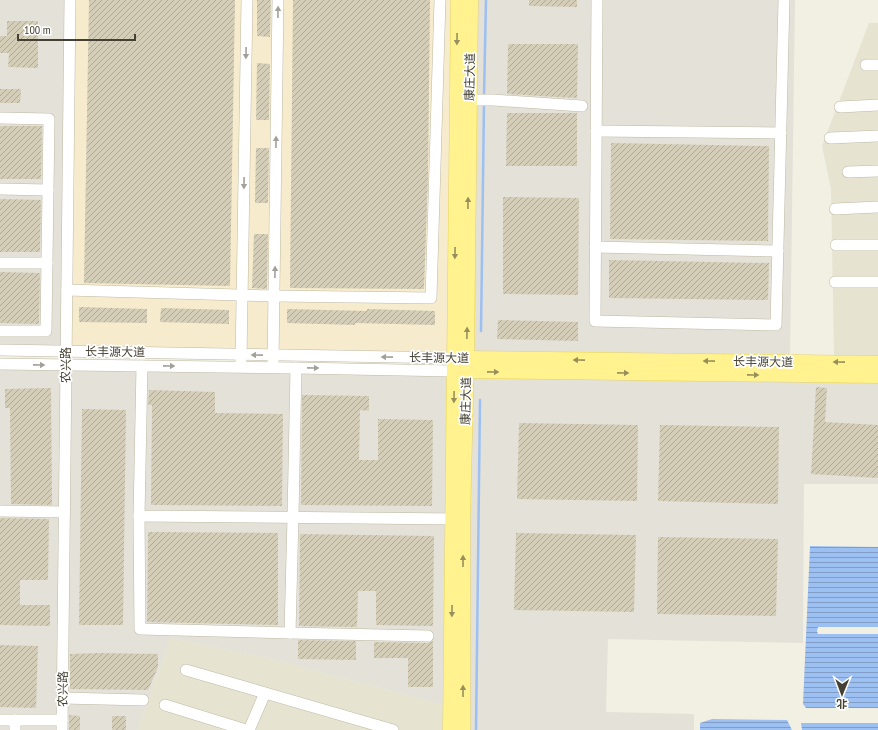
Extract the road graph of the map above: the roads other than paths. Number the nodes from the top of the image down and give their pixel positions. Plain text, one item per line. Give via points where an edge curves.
1 (70, 0) edge
2 (247, 0) edge
3 (278, 0) edge
4 (440, 0) edge
5 (458, 0) edge
6 (471, 0) edge
7 (597, 0) edge
8 (784, 0) edge
9 (866, 65) dead end
10 (878, 65) edge
11 (481, 100) junction
12 (878, 105) edge
13 (582, 106) dead end
14 (840, 107) dead end
15 (0, 118) edge
16 (596, 131) junction
17 (781, 133) junction
18 (878, 136) edge
19 (830, 138) dead end
20 (848, 172) dead end
21 (878, 172) edge
22 (0, 189) edge
23 (48, 190) junction
24 (878, 207) edge
25 (835, 209) dead end
26 (836, 245) dead end
27 (878, 245) edge
28 (595, 247) junction
29 (778, 251) junction
30 (0, 263) edge
31 (47, 263) junction
32 (835, 282) dead end
33 (878, 282) edge
34 (67, 290) junction
35 (242, 295) junction
36 (274, 296) junction
37 (0, 331) edge
38 (0, 350) edge
39 (66, 351) junction
40 (241, 354) junction
41 (273, 355) junction
42 (878, 363) edge
43 (0, 364) edge
44 (66, 365) junction
45 (460, 365) junction
46 (142, 366) junction
47 (240, 367) junction
48 (273, 367) junction
49 (296, 368) junction
50 (878, 376) edge
51 (0, 511) edge
52 (65, 512) junction
53 (139, 516) junction
54 (293, 517) junction
55 (458, 519) junction
56 (290, 633) junction
57 (428, 636) dead end
58 (186, 670) dead end
59 (265, 693) junction
60 (63, 698) junction
61 (143, 700) dead end
62 (165, 705) dead end
63 (0, 720) edge
64 (15, 725) edge
65 (62, 725) edge
66 (246, 730) edge
67 (249, 730) edge
68 (392, 730) edge
69 (450, 730) edge
70 (463, 730) edge

1 - 34 street, 农兴路
2 -> 35 street
36 -> 3 street
4 - 36 street via 431,298
5 -> 45 main road, 康庄大道
6 - 11 main road, 康庄大道
7 - 16 street
8 - 17 street
9 - 10 street
11 - 13 street
45 -> 11 main road, 康庄大道
12 - 14 street
15 - 23 street via 49,119
16 - 17 street
16 - 28 street
17 - 29 street
18 - 19 street
20 - 21 street
22 - 23 street
23 - 31 street
24 - 25 street
26 - 27 street
28 - 29 street
28 - 29 street via 595,321 776,325
30 - 31 street
31 - 37 street via 46,332
32 - 33 street
34 - 35 street
34 - 39 street, 农兴路
35 - 36 street
35 - 40 street
36 - 41 street
38 - 39 street, 长丰源大道
39 - 40 street, 长丰源大道
39 - 44 street, 农兴路
41 -> 40 street, 长丰源大道
40 - 47 street
45 -> 41 street, 长丰源大道
41 - 48 street
42 -> 45 main road, 长丰源大道
43 -> 44 street, 长丰源大道
44 - 46 street, 长丰源大道
44 - 52 street, 农兴路
49 -> 45 street, 长丰源大道
45 -> 50 main road, 长丰源大道
45 - 55 main road, 康庄大道
46 -> 47 street, 长丰源大道
46 - 53 street
47 - 48 street, 长丰源大道
48 - 49 street, 长丰源大道
49 - 54 street
51 - 52 street
52 - 60 street, 农兴路
53 - 54 street
53 - 56 street via 140,629
54 - 55 street
54 - 56 street
55 -> 69 main road, 康庄大道
70 -> 55 main road, 康庄大道
56 - 57 street
58 - 59 street
59 - 67 street
59 - 68 street
60 - 61 street
60 - 65 street, 农兴路
62 - 66 street
63 - 64 street
64 - 65 street

